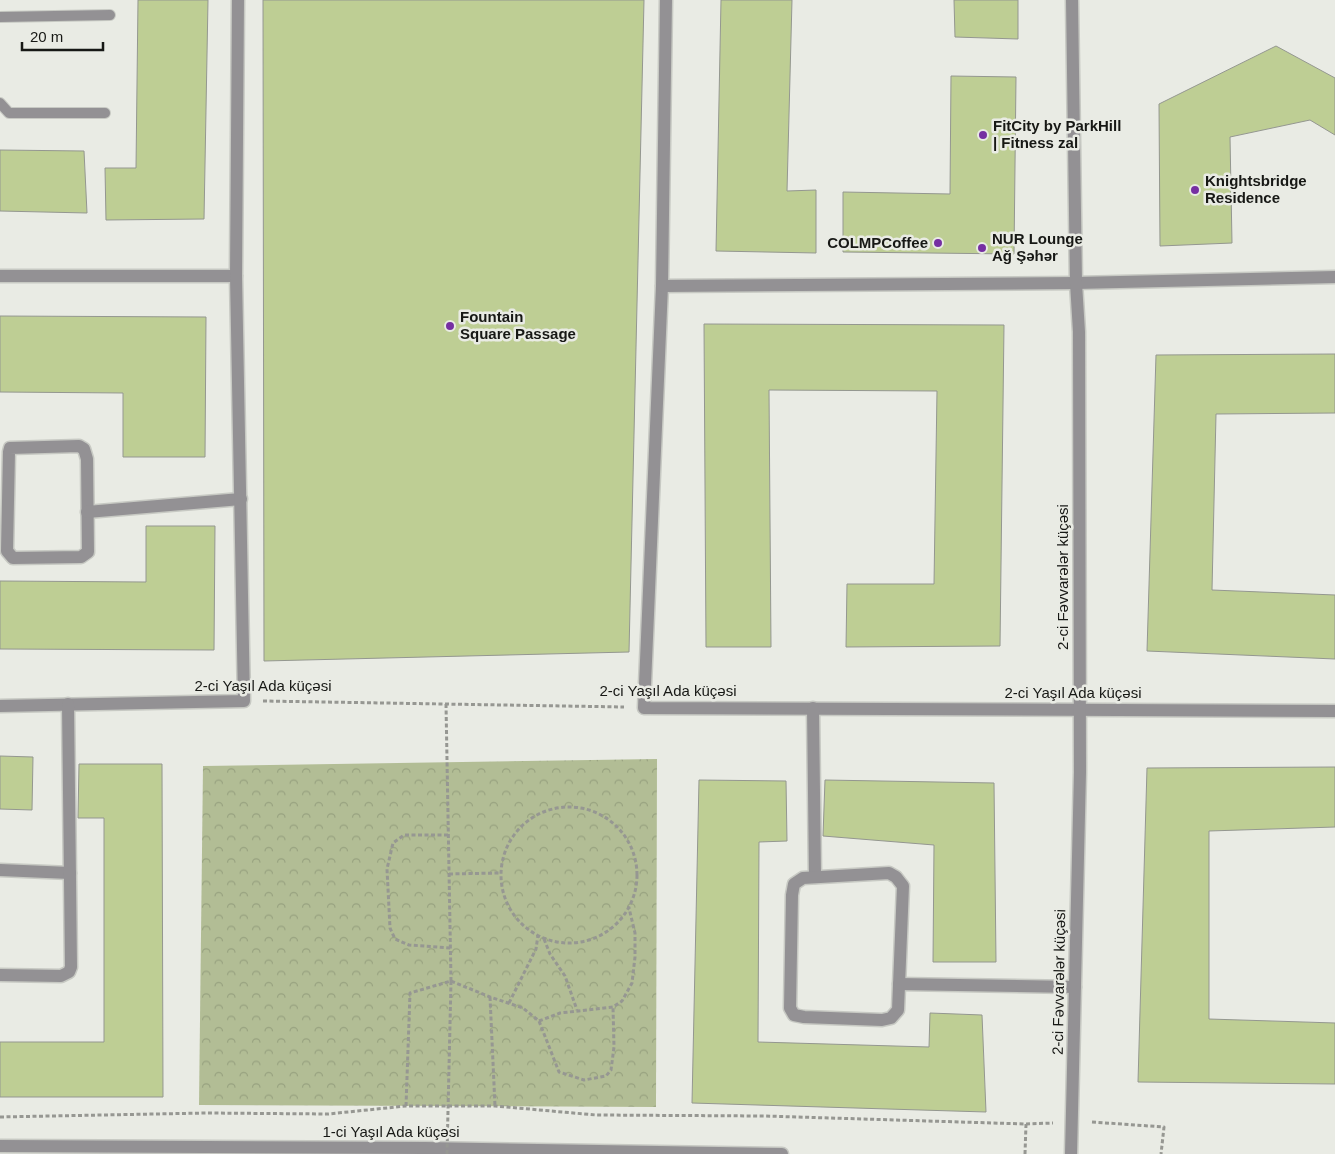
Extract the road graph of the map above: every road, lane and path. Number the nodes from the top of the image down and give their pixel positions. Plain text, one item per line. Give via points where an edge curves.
1 (238, 0) edge
2 (666, 0) edge
3 (1072, 0) edge
4 (110, 15) dead end
5 (0, 18) edge
6 (0, 103) edge
7 (105, 113) dead end
8 (0, 276) edge
9 (236, 276) junction
10 (1335, 277) edge
11 (1076, 283) junction
12 (662, 286) junction
13 (241, 499) junction
14 (87, 512) junction
15 (244, 700) junction
16 (68, 704) junction
17 (446, 704) junction
18 (0, 706) edge
19 (644, 708) junction
20 (813, 708) junction
21 (1079, 709) junction
22 (1335, 710) edge
23 (448, 834) junction
24 (0, 870) edge
25 (70, 873) junction
26 (500, 873) junction
27 (449, 874) junction
28 (814, 877) junction
29 (629, 908) junction
30 (538, 935) junction
31 (543, 938) junction
32 (451, 948) junction
33 (0, 976) edge
34 (451, 981) junction
35 (899, 984) junction
36 (1075, 987) junction
37 (490, 997) junction
38 (509, 1003) junction
39 (613, 1007) junction
40 (577, 1010) junction
41 (539, 1022) junction
42 (406, 1106) junction
43 (495, 1106) junction
44 (0, 1117) edge
45 (1072, 1122) junction
46 (1026, 1124) junction
47 (0, 1146) edge
48 (447, 1154) edge
49 (782, 1154) edge
50 (1026, 1154) edge
51 (1071, 1154) edge
52 (1160, 1154) edge

1 - 9 street
2 - 12 street
3 - 11 street, 2-ci Fəvvarələr küçəsi
4 - 5 lane
6 - 7 lane via 9,113
8 - 9 street
9 - 13 street
10 - 11 street
11 - 12 street
11 - 21 street, 2-ci Fəvvarələr küçəsi via 1079,332
12 - 19 street
13 - 14 street
13 - 15 street
14 - 14 street via 87,458 84,449 79,446 10,448 9,555 13,558 85,555 88,552
15 - 16 street, 2-ci Yaşıl Ada küçəsi
15 - 17 path, 2-ci Yaşıl Ada küçəsi
16 - 18 street, 2-ci Yaşıl Ada küçəsi
16 - 25 street
17 - 19 path, 2-ci Yaşıl Ada küçəsi
17 - 23 path
19 - 20 street, 2-ci Yaşıl Ada küçəsi
20 - 21 street, 2-ci Yaşıl Ada küçəsi
20 - 28 street
21 - 22 street, 2-ci Yaşıl Ada küçəsi
21 - 36 street, 2-ci Fəvvarələr küçəsi
23 - 27 path
23 - 32 path via 404,835 393,843 387,869 390,928 395,939 409,945
24 - 25 street
25 - 33 street via 69,972 61,976
26 - 27 path
26 - 29 path via 509,842 531,818 562,806 595,811 621,830 631,844 638,876 636,893
26 - 30 path via 502,890 516,919
27 - 32 path
28 - 35 street via 889,873 904,886
28 - 35 street via 803,878 794,884 792,895 790,1008 794,1015 872,1020 891,1018 898,1010
29 - 31 path via 620,921 592,940 559,943
29 - 39 path via 635,932 632,984 622,1002
30 - 31 path
30 - 38 path via 536,949
31 - 40 path via 565,976
32 - 34 path
34 - 37 path
34 - 42 path via 410,993
34 - 48 path, bridge
35 - 36 street
36 - 45 street, 2-ci Fəvvarələr küçəsi
37 - 38 path
37 - 43 path
38 - 41 path via 523,1008
39 - 40 path
39 - 41 path via 611,1070 598,1078 584,1080 558,1072
40 - 41 path
42 - 43 path
42 - 44 path via 328,1114
43 - 46 path via 596,1114
45 - 46 path
45 - 51 street, 2-ci Fəvvarələr küçəsi
45 - 52 path via 1164,1127
46 - 50 path
47 - 49 street, 1-ci Yaşıl Ada küçəsi

